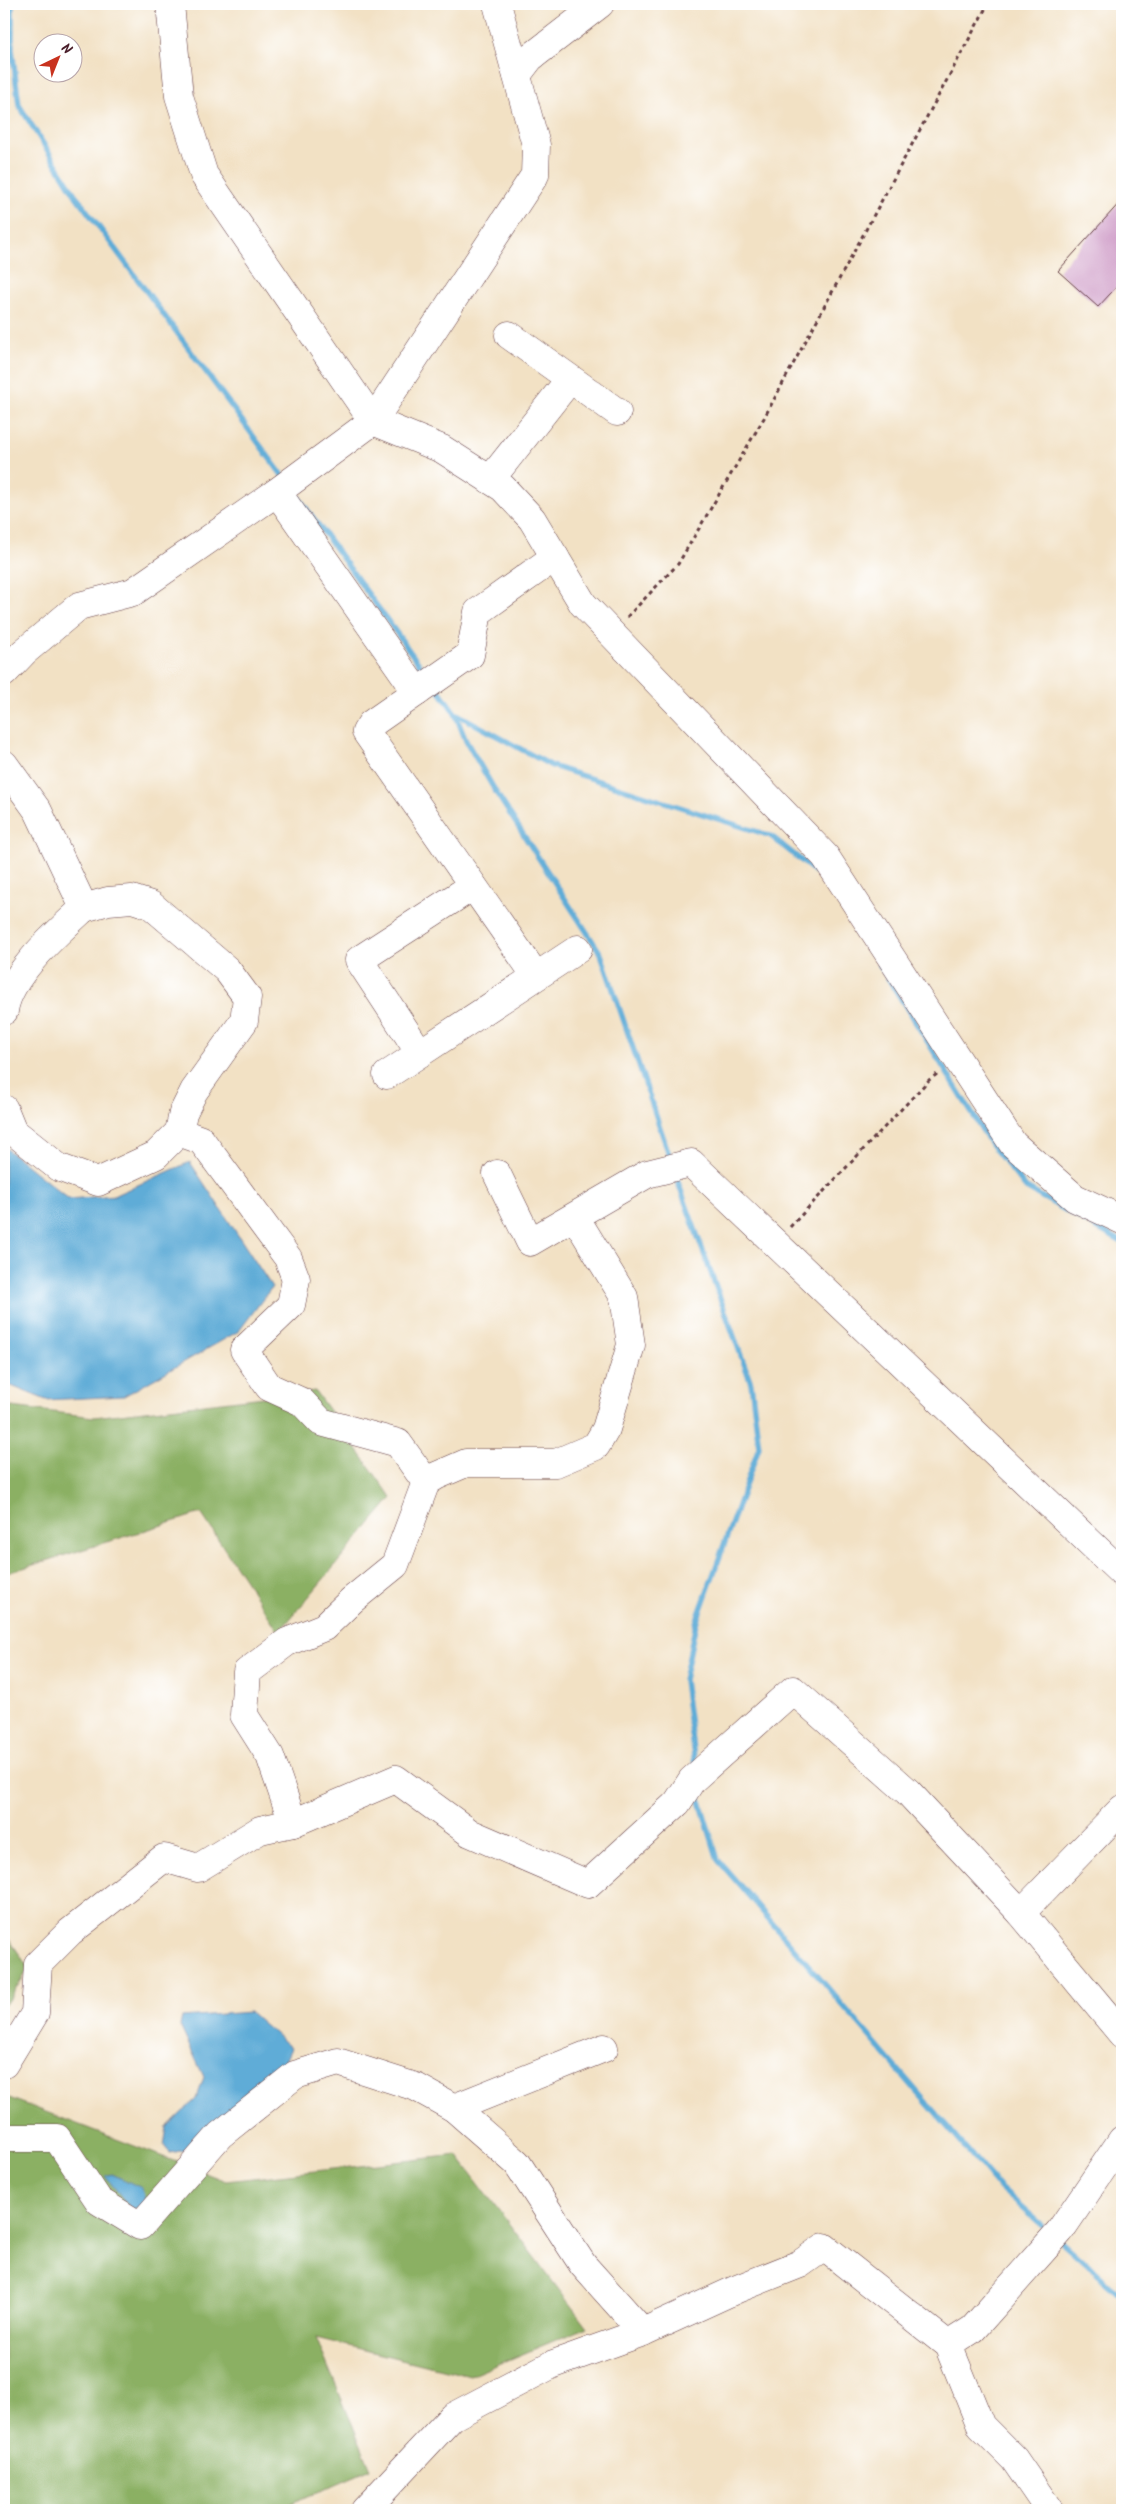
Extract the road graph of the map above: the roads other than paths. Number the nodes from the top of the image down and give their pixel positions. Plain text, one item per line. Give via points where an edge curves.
1 (170, 4) edge
2 (497, 4) edge
3 (600, 4) edge
4 (517, 75) junction
5 (509, 335) dead end
6 (570, 379) junction
7 (617, 412) dead end
8 (373, 421) junction
9 (490, 480) junction
10 (277, 492) junction
11 (555, 557) junction
12 (4, 673) edge
13 (417, 692) junction
14 (4, 764) edge
15 (473, 886) junction
16 (84, 908) junction
17 (578, 949) dead end
18 (536, 976) junction
19 (4, 1002) edge
20 (420, 1053) junction
21 (387, 1075) dead end
22 (4, 1109) edge
23 (179, 1132) junction
24 (497, 1174) dead end
25 (575, 1216) junction
26 (1122, 1220) edge
27 (426, 1482) junction
28 (1122, 1573) edge
29 (1122, 1809) edge
30 (293, 1823) junction
31 (1021, 1912) junction
32 (1122, 2034) edge
33 (604, 2048) dead end
34 (4, 2064) edge
35 (454, 2108) junction
36 (4, 2138) edge
37 (1122, 2140) edge
38 (643, 2332) junction
39 (948, 2345) junction
40 (365, 2510) edge
41 (1049, 2510) edge

1 - 8 street via 179,96 204,175
2 - 4 street
3 - 4 street via 530,58
4 - 8 street via 536,145 535,175
5 - 6 street
6 - 7 street
6 - 9 street
8 - 9 street via 442,449
8 - 10 street
9 - 11 street via 503,488 532,519
10 - 12 street via 133,592 79,606
10 - 13 street
11 - 13 street via 478,612 470,655
11 - 26 street via 583,604 825,856 1013,1144 1075,1198
13 - 15 street via 371,724 366,732
14 - 16 street via 38,811
15 - 18 street
15 - 20 street via 359,960
16 - 19 street via 38,953
16 - 23 street via 132,899 151,905 227,970 247,997 244,1021 194,1090 183,1113
17 - 18 street
18 - 20 street
20 - 21 street
22 - 23 street via 13,1131 58,1167 98,1182 156,1155
23 - 27 street via 201,1140 288,1258 296,1279 291,1304 244,1350 269,1387 302,1402 321,1422 398,1443
24 - 25 street via 530,1242
25 - 27 street via 624,1297 631,1345 606,1429 596,1446 556,1463 466,1463
25 - 28 street via 647,1174 691,1163
27 - 30 street via 395,1565 324,1627 287,1642 247,1672 244,1715 270,1756
29 - 31 street
30 - 31 street via 396,1779 470,1833 588,1884 678,1803 692,1780 793,1690 908,1792
30 - 34 street via 260,1830 198,1868 164,1858 70,1932 38,1964 35,2013
31 - 32 street
33 - 35 street
35 - 36 street via 416,2087 338,2062 295,2076 220,2135 140,2226 99,2201 58,2138
35 - 38 street via 517,2163 583,2265
37 - 39 street via 1060,2230 973,2329
38 - 39 street via 800,2264 824,2247
38 - 40 street via 551,2365 452,2417
39 - 41 street via 981,2426 1014,2459

